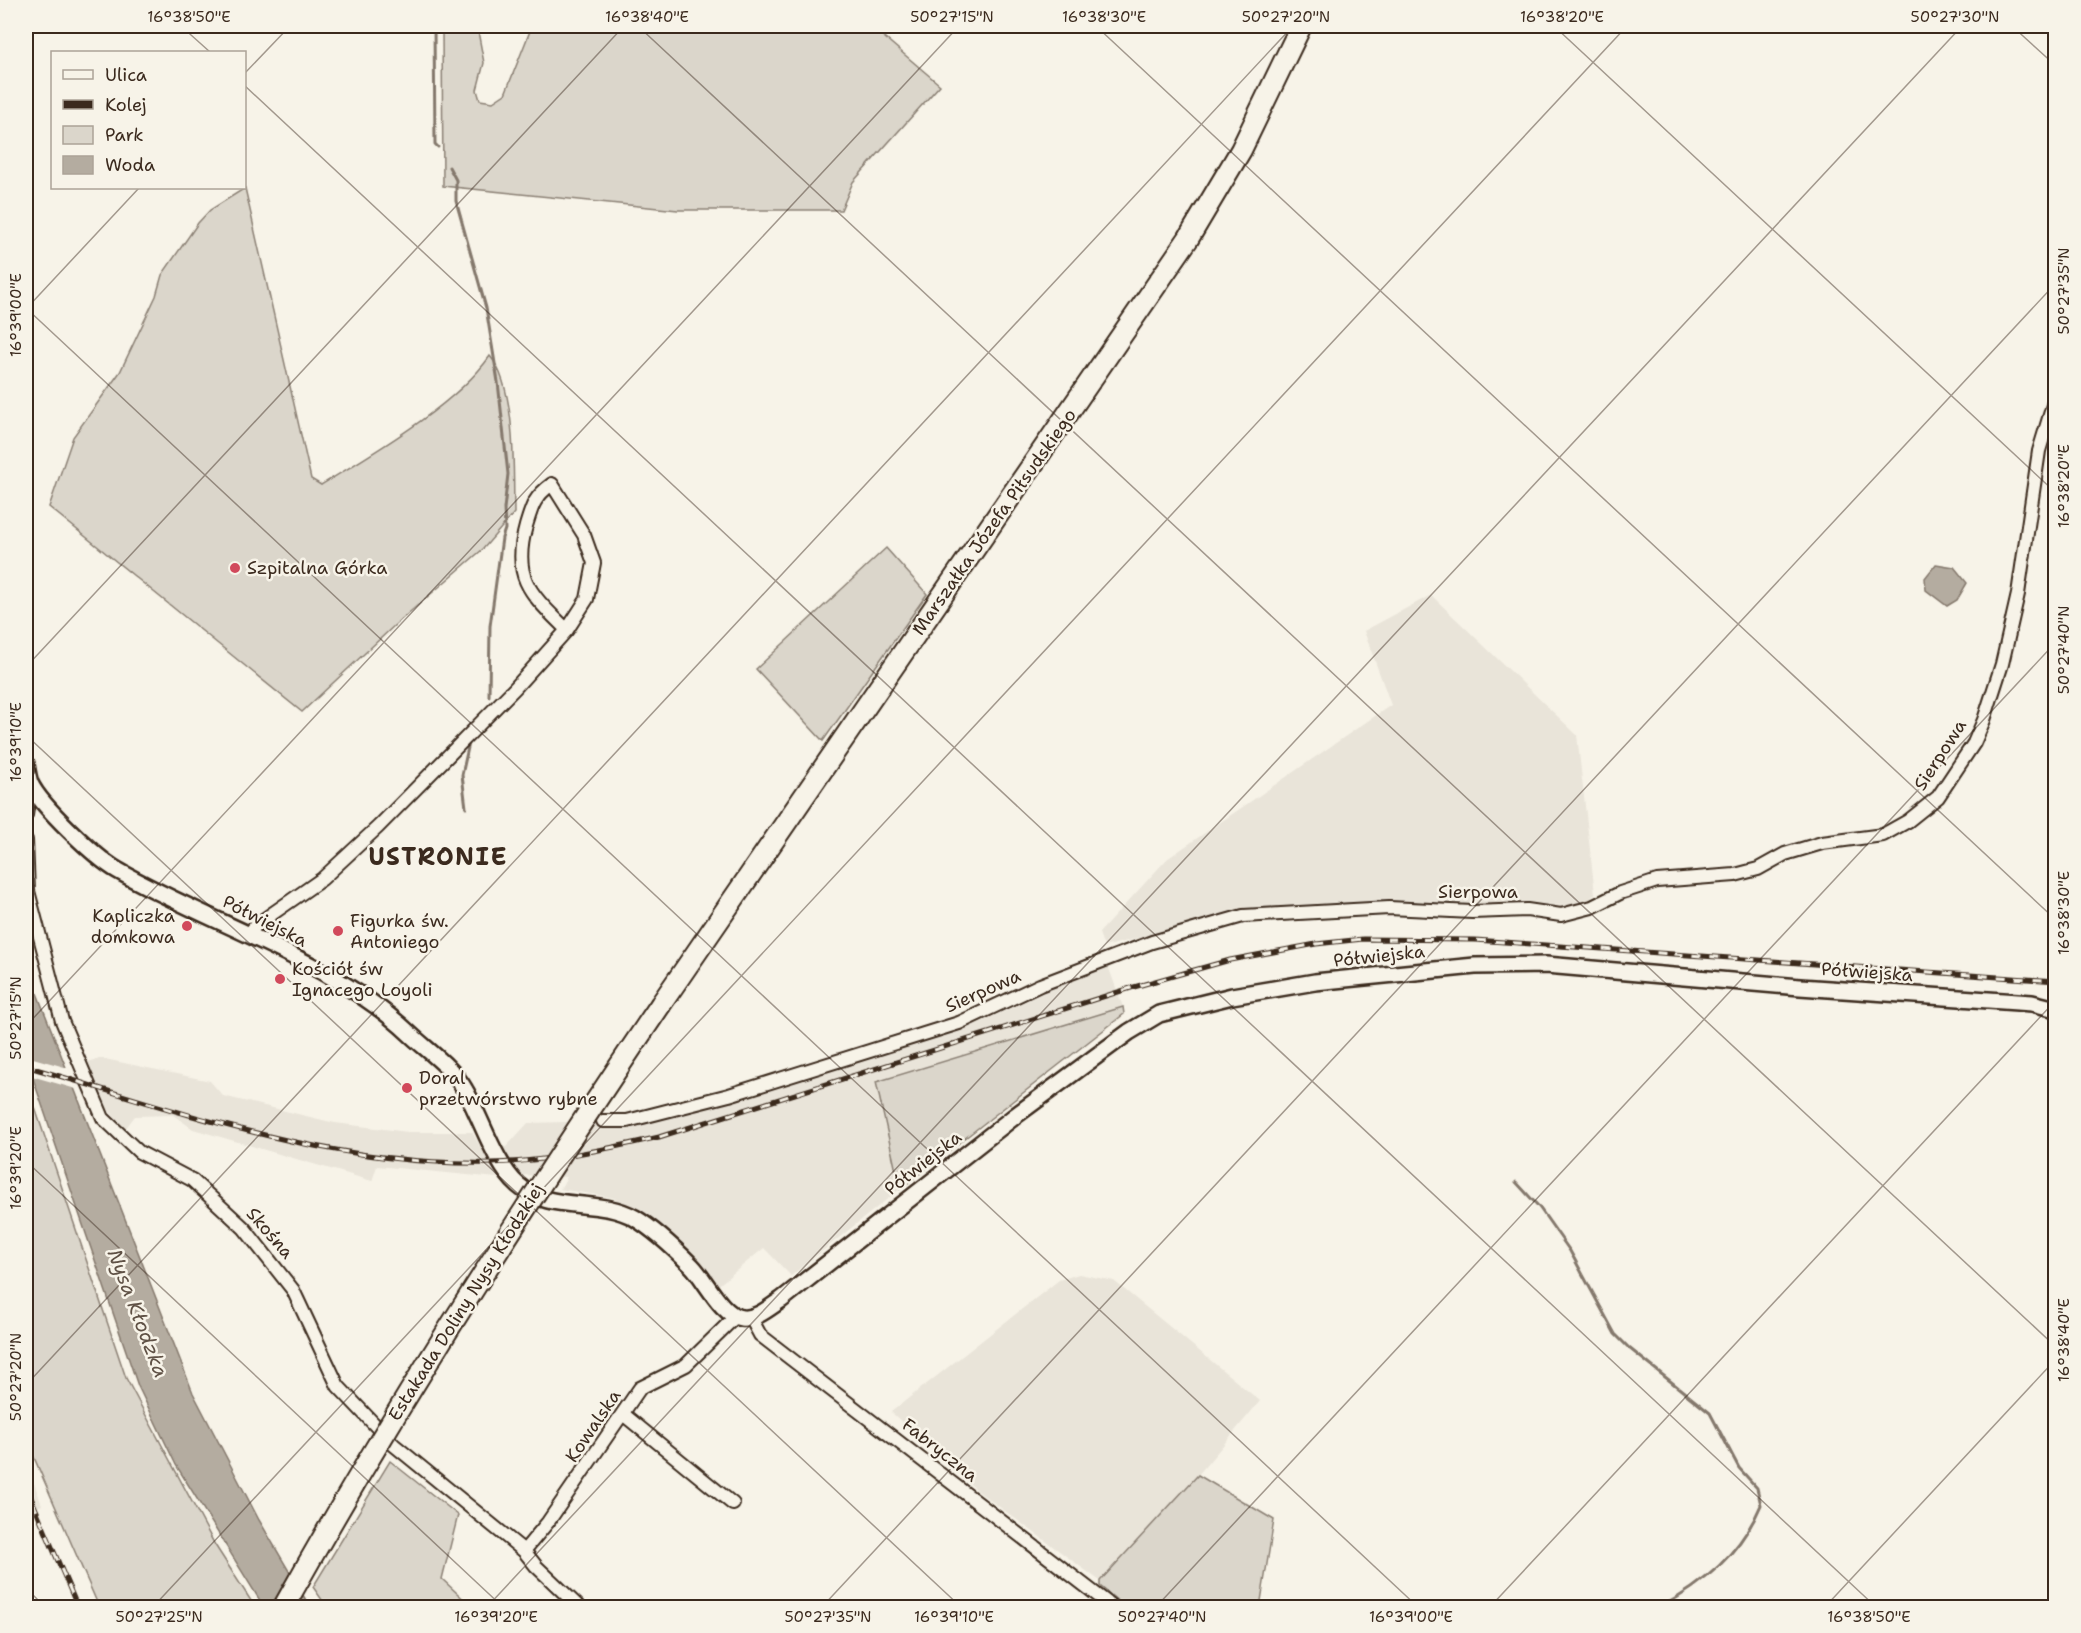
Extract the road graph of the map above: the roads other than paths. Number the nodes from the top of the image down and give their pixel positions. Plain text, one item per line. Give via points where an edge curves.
1 (1301, 26) edge
2 (2055, 395) edge
3 (567, 630) junction
4 (26, 764) edge
5 (31, 784) junction
6 (26, 815) edge
7 (26, 840) edge
8 (249, 934) junction
9 (662, 1004) joint
10 (2055, 1009) edge
11 (603, 1121) dead end
12 (743, 1317) junction
13 (623, 1414) junction
14 (733, 1504) dead end
15 (524, 1551) junction
16 (283, 1608) edge
17 (579, 1608) edge
18 (1114, 1608) edge

1 - 9 highway, Marszałka Józefa Piłsudskiego via 1246,142 1188,239
2 - 11 street, Sierpowa via 2039,451 2018,594 1984,720 1974,743 1938,797 1883,835 1822,843 1735,875 1657,881 1562,915 1527,910 1389,908 1243,916 1152,942 937,1030 729,1095 627,1121
3 - 3 street via 587,599 594,563 584,535 552,484 537,495 521,545 520,571 539,602
3 - 8 street via 378,827 322,879
4 - 5 street, Półwiejska
5 - 6 street
5 - 8 street, Półwiejska via 55,814 115,869
7 - 15 street, Skośna via 28,891 62,1021 103,1118 139,1152 192,1180 244,1228 293,1290 338,1386 394,1445
8 - 12 street, Półwiejska via 357,993 394,1018 460,1082 506,1172 523,1189 570,1203 610,1208 636,1219 695,1268 718,1301
9 - 16 highway, Estakada Doliny Nysy Kłodzkiej, bridge via 457,1314
10 - 12 street, Półwiejska via 2032,1003 1546,965 1475,966 1315,982 1232,996 1159,1014 1129,1032 1005,1123 781,1300
12 - 13 street, Kowalska via 686,1365 640,1388
12 - 18 street, Fabryczna via 760,1335
13 - 14 street
13 - 15 street, Kowalska
15 - 17 street, Skośna

